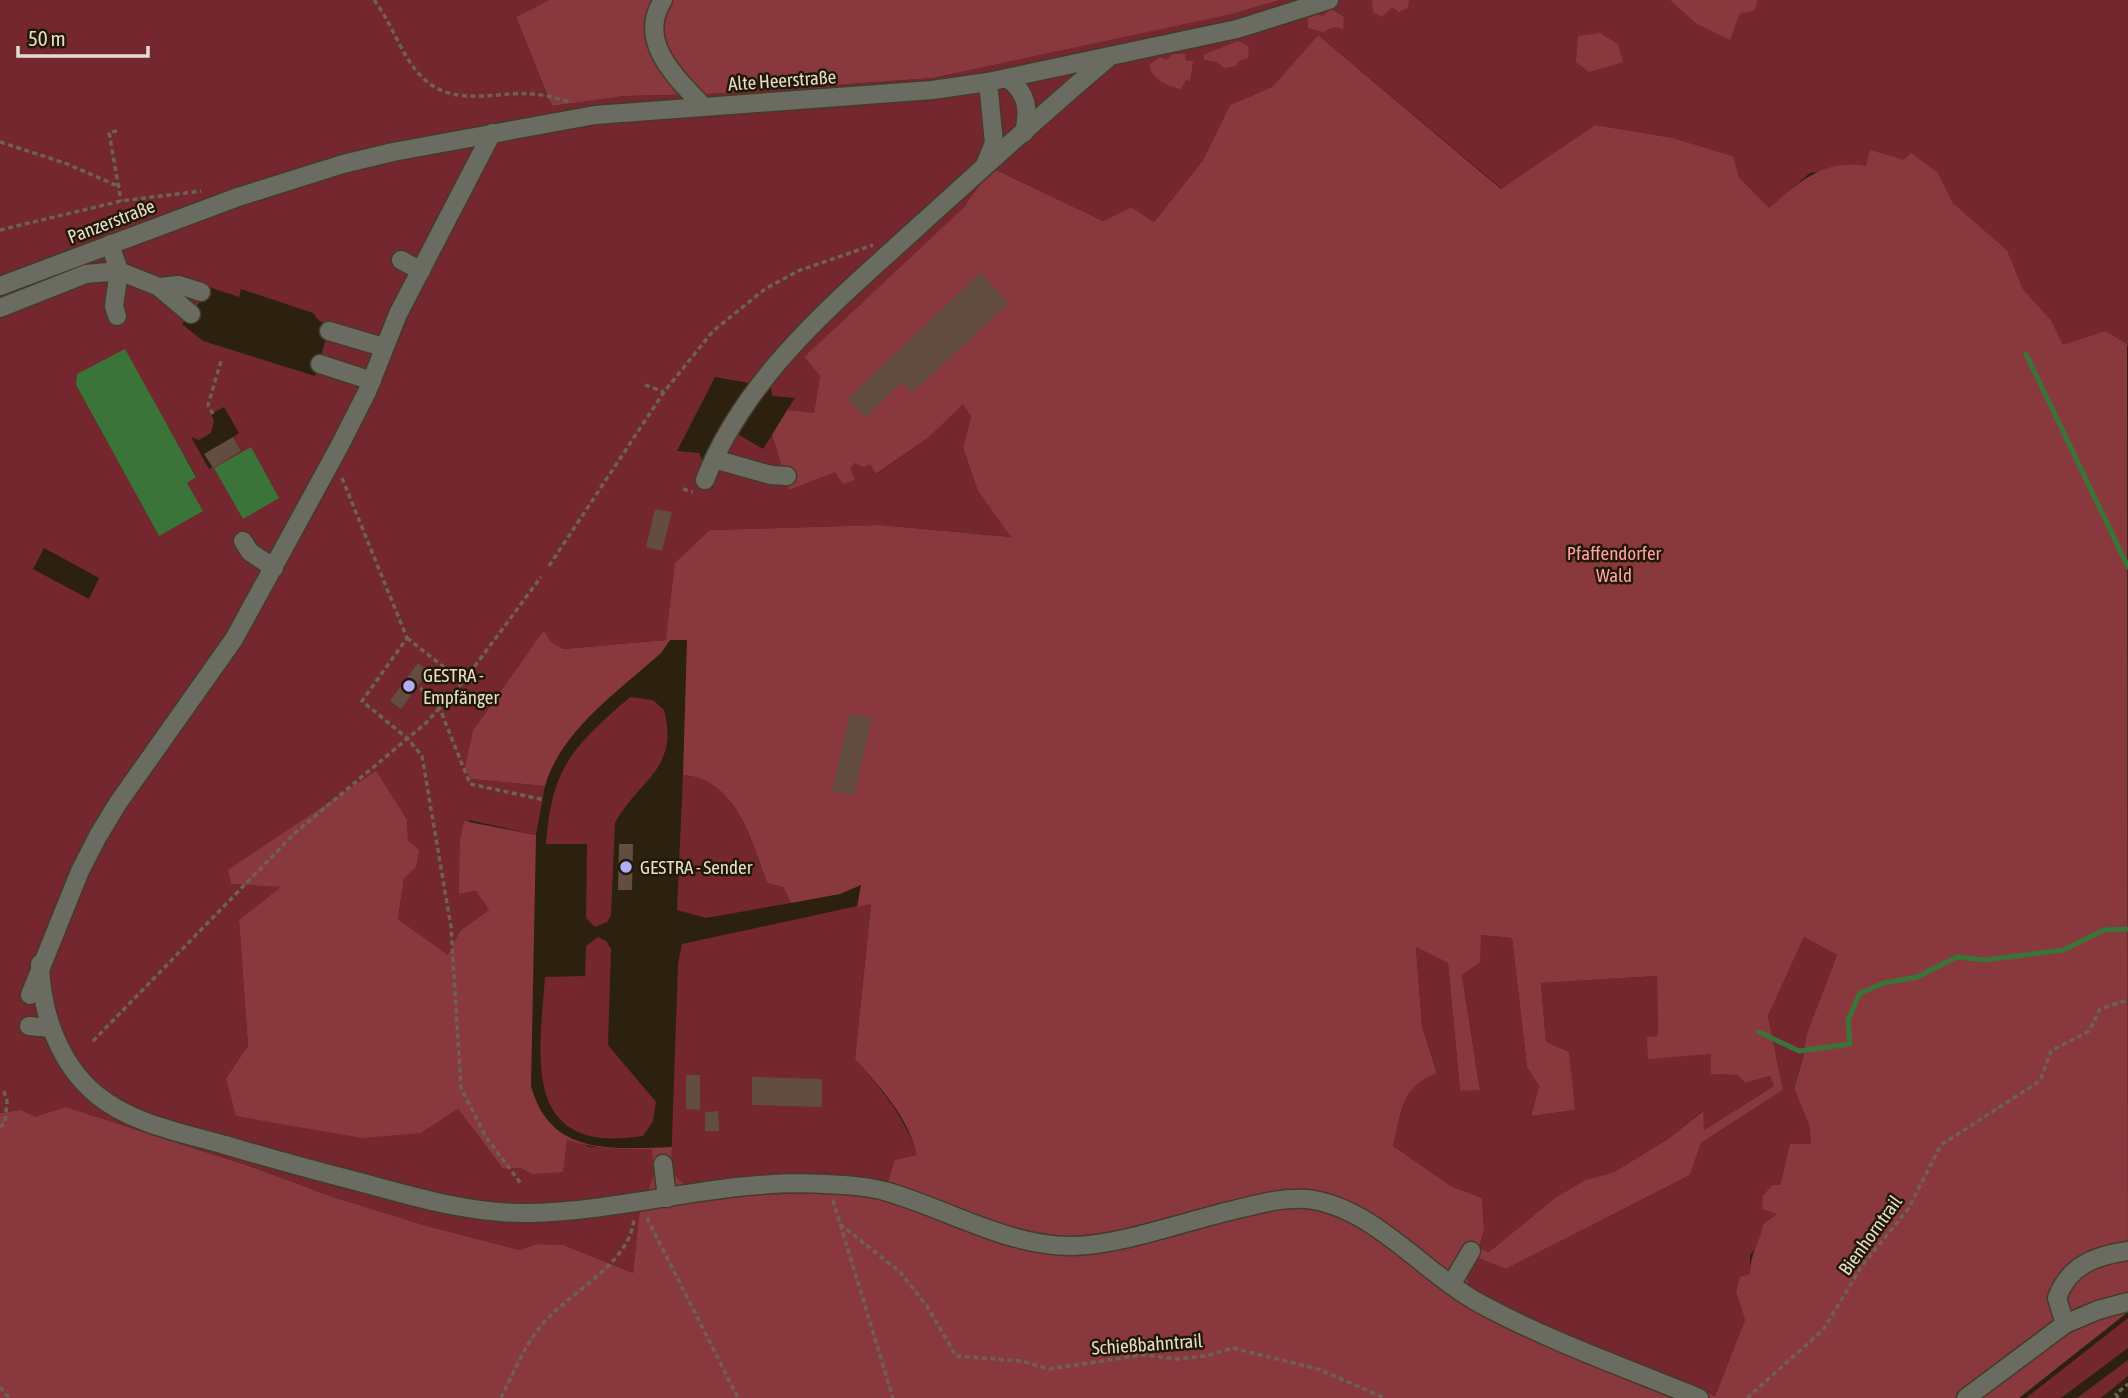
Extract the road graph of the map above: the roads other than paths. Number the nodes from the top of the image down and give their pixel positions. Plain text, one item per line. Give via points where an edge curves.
1 (663, 0) edge
2 (1329, 0) edge
3 (1110, 57) junction
4 (1007, 78) junction
5 (988, 82) junction
6 (703, 106) junction
7 (492, 133) junction
8 (1024, 133) junction
9 (985, 165) junction
10 (238, 197) joint
11 (110, 244) junction
12 (401, 260) dead end
13 (119, 271) junction
14 (421, 271) junction
15 (0, 286) edge
16 (159, 287) junction
17 (201, 292) dead end
18 (0, 308) edge
19 (191, 314) dead end
20 (117, 316) dead end
21 (329, 331) dead end
22 (383, 347) junction
23 (320, 364) dead end
24 (369, 387) junction
25 (714, 459) junction
26 (787, 476) dead end
27 (705, 480) dead end
28 (243, 541) dead end
29 (274, 568) junction
30 (40, 964) junction
31 (30, 995) dead end
32 (29, 1026) dead end
33 (51, 1028) junction
34 (663, 1164) dead end
35 (667, 1198) junction
36 (1471, 1251) dead end
37 (2128, 1251) edge
38 (1451, 1285) junction
39 (2128, 1302) edge
40 (2065, 1324) junction
41 (1699, 1398) edge
42 (1966, 1398) edge

1 - 6 street via 655,21 664,64
2 - 3 street, Alte Heerstraße via 1237,29
3 - 4 street, Alte Heerstraße
3 - 8 street
4 - 5 street, Alte Heerstraße
4 - 8 street via 1025,99
5 - 6 street, Alte Heerstraße
5 - 9 street via 994,143
6 - 7 street, Alte Heerstraße via 595,115
7 - 10 street, Alte Heerstraße via 344,164
7 - 14 street
8 - 9 street
9 - 25 street via 758,384
10 - 11 street, Panzerstraße
11 - 13 street
11 - 15 street, Panzerstraße
12 - 14 street
13 - 16 street
13 - 18 street via 86,274
13 - 20 street
14 - 22 street
16 - 17 street via 179,285
16 - 19 street
21 - 22 street
22 - 24 street
23 - 24 street
24 - 29 street
25 - 26 street
25 - 27 street
28 - 29 street via 250,552
29 - 30 street via 214,670 98,836
30 - 31 street
30 - 33 street
32 - 33 street
33 - 35 street via 72,1066 100,1098 155,1124 254,1154 406,1195 490,1211 553,1212
34 - 35 street
35 - 38 street via 764,1185 828,1184 884,1190 1033,1241 1076,1246 1259,1203 1310,1199 1343,1210 1389,1236
36 - 38 street
37 - 40 street via 2097,1258 2071,1271 2062,1283 2057,1304
38 - 41 street via 1542,1333
39 - 40 street
40 - 42 street

